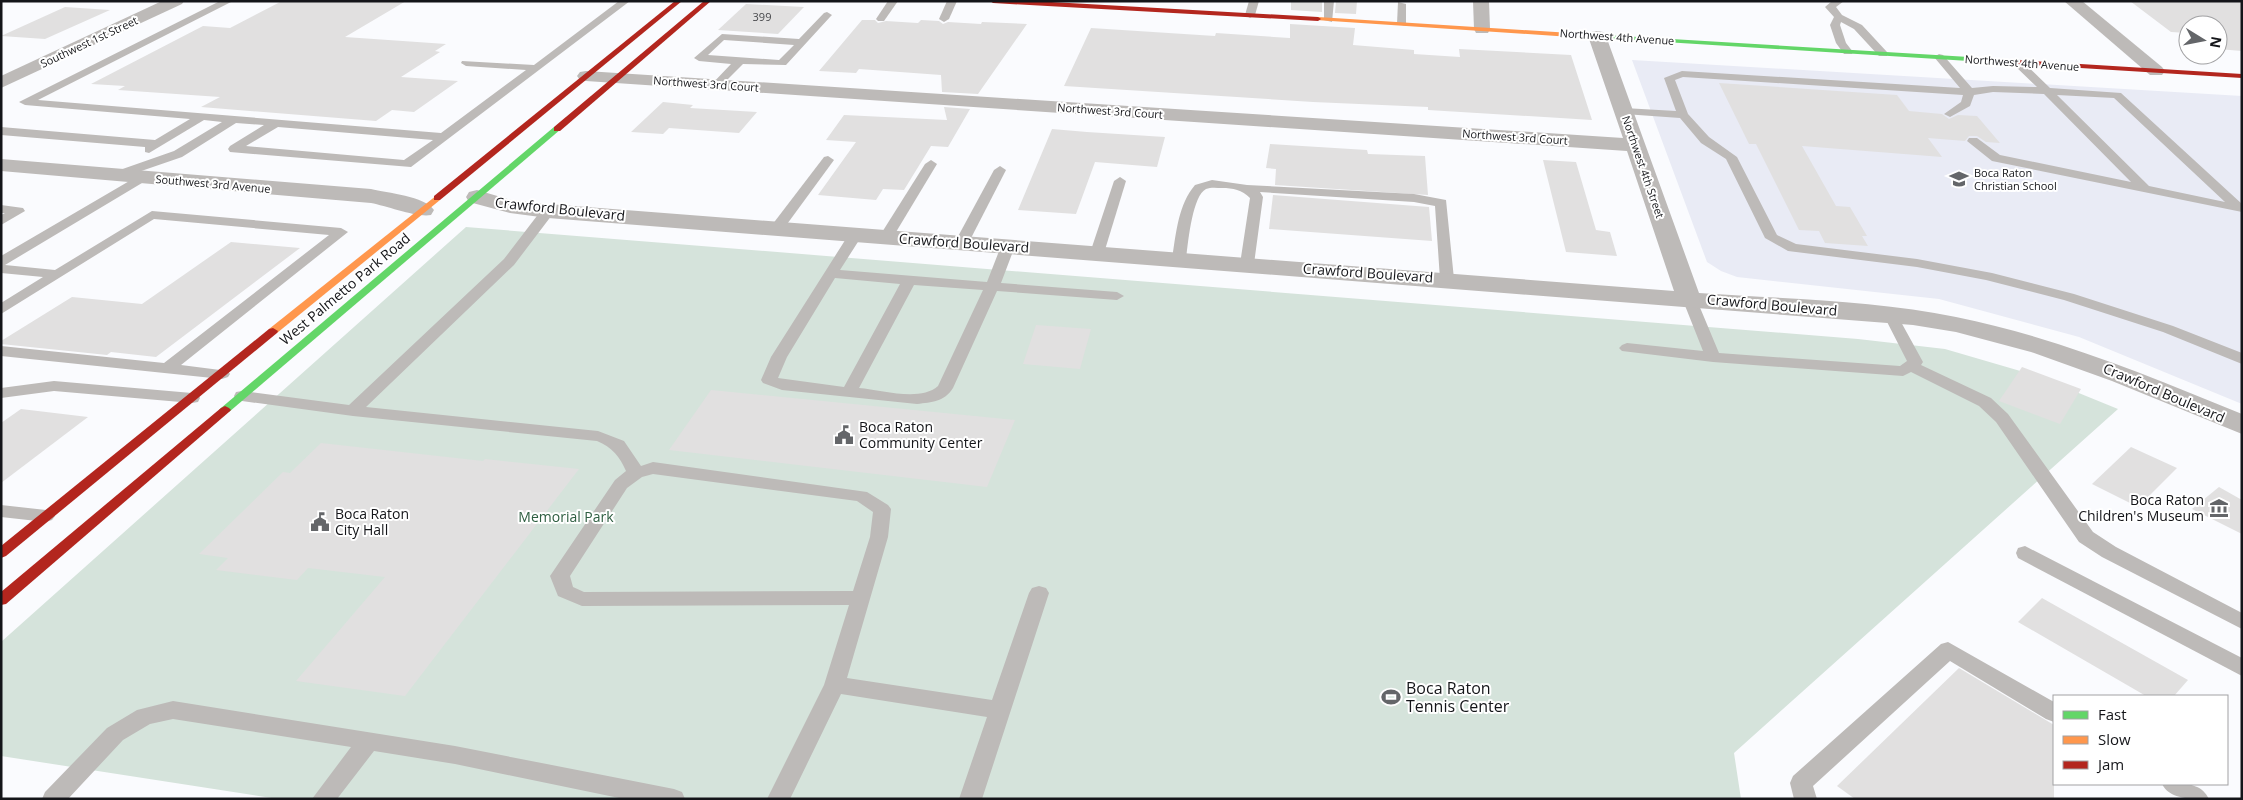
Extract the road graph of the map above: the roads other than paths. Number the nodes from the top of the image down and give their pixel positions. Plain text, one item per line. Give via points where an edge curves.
1 (176, 1) edge
2 (228, 1) edge
3 (625, 1) edge
4 (679, 1) edge
5 (708, 1) edge
6 (892, 1) edge
7 (952, 1) edge
8 (993, 1) edge
9 (1254, 1) edge
10 (1329, 1) edge
11 (1481, 1) edge
12 (1839, 1) edge
13 (2072, 1) edge
14 (1108, 4) edge
15 (1401, 4) dead end
16 (827, 15) dead end
17 (1250, 15) junction
18 (1839, 17) junction
19 (944, 18) dead end
20 (880, 19) dead end
21 (1329, 20) junction
22 (1402, 24) junction
23 (1482, 29) junction
24 (1837, 31) junction
25 (1863, 33) junction
26 (1598, 36) junction
27 (802, 42) junction
28 (1848, 52) junction
29 (1883, 54) junction
30 (1939, 57) junction
31 (740, 61) junction
32 (2017, 62) junction
33 (466, 63) dead end
34 (536, 68) junction
35 (2156, 71) junction
36 (586, 76) junction
37 (2242, 76) edge
38 (617, 78) junction
39 (1, 83) edge
40 (716, 85) junction
41 (2047, 91) junction
42 (1969, 92) junction
43 (1624, 111) junction
44 (1950, 114) dead end
45 (1683, 115) junction
46 (202, 117) junction
47 (233, 120) junction
48 (276, 123) junction
49 (1, 131) edge
50 (444, 137) junction
51 (1973, 141) dead end
52 (157, 144) junction
53 (1635, 144) junction
54 (489, 156) junction
55 (828, 160) dead end
56 (931, 164) dead end
57 (1, 165) edge
58 (1000, 170) dead end
59 (118, 175) junction
60 (144, 177) junction
61 (1120, 181) dead end
62 (1249, 188) junction
63 (474, 189) junction
64 (2146, 190) junction
65 (1, 209) edge
66 (423, 210) junction
67 (548, 211) junction
68 (1, 220) edge
69 (778, 228) junction
70 (856, 234) junction
71 (886, 237) junction
72 (962, 242) junction
73 (1008, 246) junction
74 (418, 247) junction
75 (1097, 253) junction
76 (1179, 259) junction
77 (1, 262) edge
78 (1247, 264) junction
79 (1, 269) edge
80 (58, 274) junction
81 (832, 274) junction
82 (1447, 279) junction
83 (909, 280) junction
84 (992, 287) junction
85 (1117, 296) dead end
86 (1689, 298) junction
87 (1, 310) edge
88 (1890, 314) junction
89 (1627, 348) dead end
90 (1, 351) edge
91 (1713, 356) junction
92 (2242, 359) edge
93 (1911, 366) junction
94 (167, 368) junction
95 (222, 374) junction
96 (20, 391) junction
97 (850, 392) junction
98 (1, 393) edge
99 (242, 396) junction
100 (192, 398) junction
101 (1, 404) edge
102 (353, 411) junction
103 (2242, 426) edge
104 (636, 473) junction
105 (1, 511) edge
106 (46, 516) junction
107 (1, 553) edge
108 (2025, 553) dead end
109 (1039, 592) dead end
110 (862, 598) junction
111 (1, 600) edge
112 (2242, 622) edge
113 (2242, 668) edge
114 (835, 685) junction
115 (1000, 710) junction
116 (2053, 712) edge
117 (369, 741) junction
118 (2175, 785) edge
119 (53, 799) edge
120 (324, 799) edge
121 (674, 799) edge
122 (778, 799) edge
123 (970, 799) edge
124 (1806, 799) edge
125 (2198, 799) edge

1 - 39 street, Southwest 1st Street
2 - 46 lane via 25,102
3 - 34 lane
4 - 36 main road, West Palmetto Park Road
5 - 38 main road, West Palmetto Park Road
6 - 20 lane
7 - 19 lane
8 - 14 main road, Northwest 4th Avenue
9 - 17 lane
10 - 21 lane
11 - 23 street
12 - 18 lane via 1830,7
13 - 35 street
14 - 17 main road, Northwest 4th Avenue
15 - 22 lane
16 - 27 lane
17 - 21 main road, Northwest 4th Avenue
18 - 24 lane via 1835,25
18 - 25 lane
21 - 22 main road, Northwest 4th Avenue
22 - 23 main road, Northwest 4th Avenue
23 - 26 main road, Northwest 4th Avenue
24 - 25 lane
24 - 28 lane
25 - 29 lane
26 - 28 main road, Northwest 4th Avenue
26 - 43 street, Northwest 4th Street
27 - 31 lane via 782,63
27 - 31 lane via 722,37 699,58
28 - 29 main road, Northwest 4th Avenue
29 - 30 main road, Northwest 4th Avenue
30 - 32 main road, Northwest 4th Avenue
30 - 42 lane
31 - 40 lane
32 - 35 main road, Northwest 4th Avenue
32 - 41 lane
33 - 34 lane
34 - 50 lane
35 - 37 main road, Northwest 4th Avenue
36 - 38 street, Northwest 3rd Court
36 - 54 main road, West Palmetto Park Road
38 - 40 street, Northwest 3rd Court
38 - 63 main road, West Palmetto Park Road
40 - 53 street, Northwest 3rd Court
41 - 42 lane via 1993,89
41 - 64 lane
41 - 64 lane via 2117,95 2240,209
42 - 44 lane via 1966,104
42 - 45 lane via 1682,74 1669,78
43 - 45 lane
43 - 53 street, Northwest 4th Street
45 - 92 lane via 1706,140 1731,157 1772,238 1793,248 1917,263 1996,278 2168,329
46 - 47 lane
46 - 52 lane
47 - 48 lane
47 - 59 lane via 178,154
48 - 50 lane
48 - 50 lane via 234,149 407,164
49 - 52 lane
51 - 64 lane via 1996,158
52 - 59 lane
53 - 86 street, Northwest 4th Street
54 - 63 main road
54 - 66 main road, West Palmetto Park Road
55 - 69 lane
56 - 71 lane
57 - 59 street, Southwest 3rd Avenue
58 - 72 lane
59 - 60 street, Southwest 3rd Avenue
60 - 66 street, Southwest 3rd Avenue via 371,196
60 - 77 lane
61 - 75 lane
62 - 76 lane via 1211,184 1199,187 1192,196
62 - 78 lane via 1257,197
62 - 82 lane via 1414,198 1440,203
63 - 67 street, Crawford Boulevard via 504,205
63 - 74 main road, West Palmetto Park Road
65 - 68 lane via 18,211
66 - 74 main road via 429,219
66 - 95 main road, West Palmetto Park Road
67 - 69 street, Crawford Boulevard
67 - 102 lane via 509,262
69 - 70 street, Crawford Boulevard
70 - 71 street, Crawford Boulevard
70 - 81 lane
71 - 72 street, Crawford Boulevard
72 - 73 street, Crawford Boulevard
73 - 75 street, Crawford Boulevard
73 - 84 lane
74 - 99 main road, West Palmetto Park Road
75 - 76 street, Crawford Boulevard
76 - 78 street, Crawford Boulevard
78 - 82 street, Crawford Boulevard
79 - 80 lane
80 - 87 lane
80 - 94 lane via 152,216 341,232
81 - 83 lane
81 - 97 lane via 779,357 769,380 782,385
82 - 86 street, Crawford Boulevard
83 - 84 lane
83 - 97 lane
84 - 85 lane
84 - 97 lane via 945,388 935,397 917,399
86 - 88 street, Crawford Boulevard
86 - 91 lane
88 - 93 lane via 1915,362
88 - 103 street, Crawford Boulevard via 1957,323 2027,341 2104,367
89 - 91 lane
90 - 94 lane
91 - 93 lane via 1903,371
93 - 112 lane via 1986,402 2002,418 2086,537
94 - 95 lane
95 - 100 main road, West Palmetto Park Road
96 - 98 lane
96 - 100 lane via 54,386
96 - 101 lane
99 - 102 lane
99 - 111 main road, West Palmetto Park Road
100 - 106 main road, West Palmetto Park Road
102 - 104 lane via 598,436 614,440 627,454
104 - 110 lane via 652,468 861,496 882,509 879,537
104 - 110 lane via 621,484 560,576 564,590 582,600
105 - 106 lane
106 - 107 main road, West Palmetto Park Road
108 - 113 lane
109 - 115 lane
110 - 114 lane
114 - 115 lane
114 - 122 lane
115 - 123 lane
116 - 124 lane via 1948,650 1801,783
117 - 119 lane via 173,710 145,716 115,734
117 - 120 lane
117 - 121 lane
118 - 125 lane

